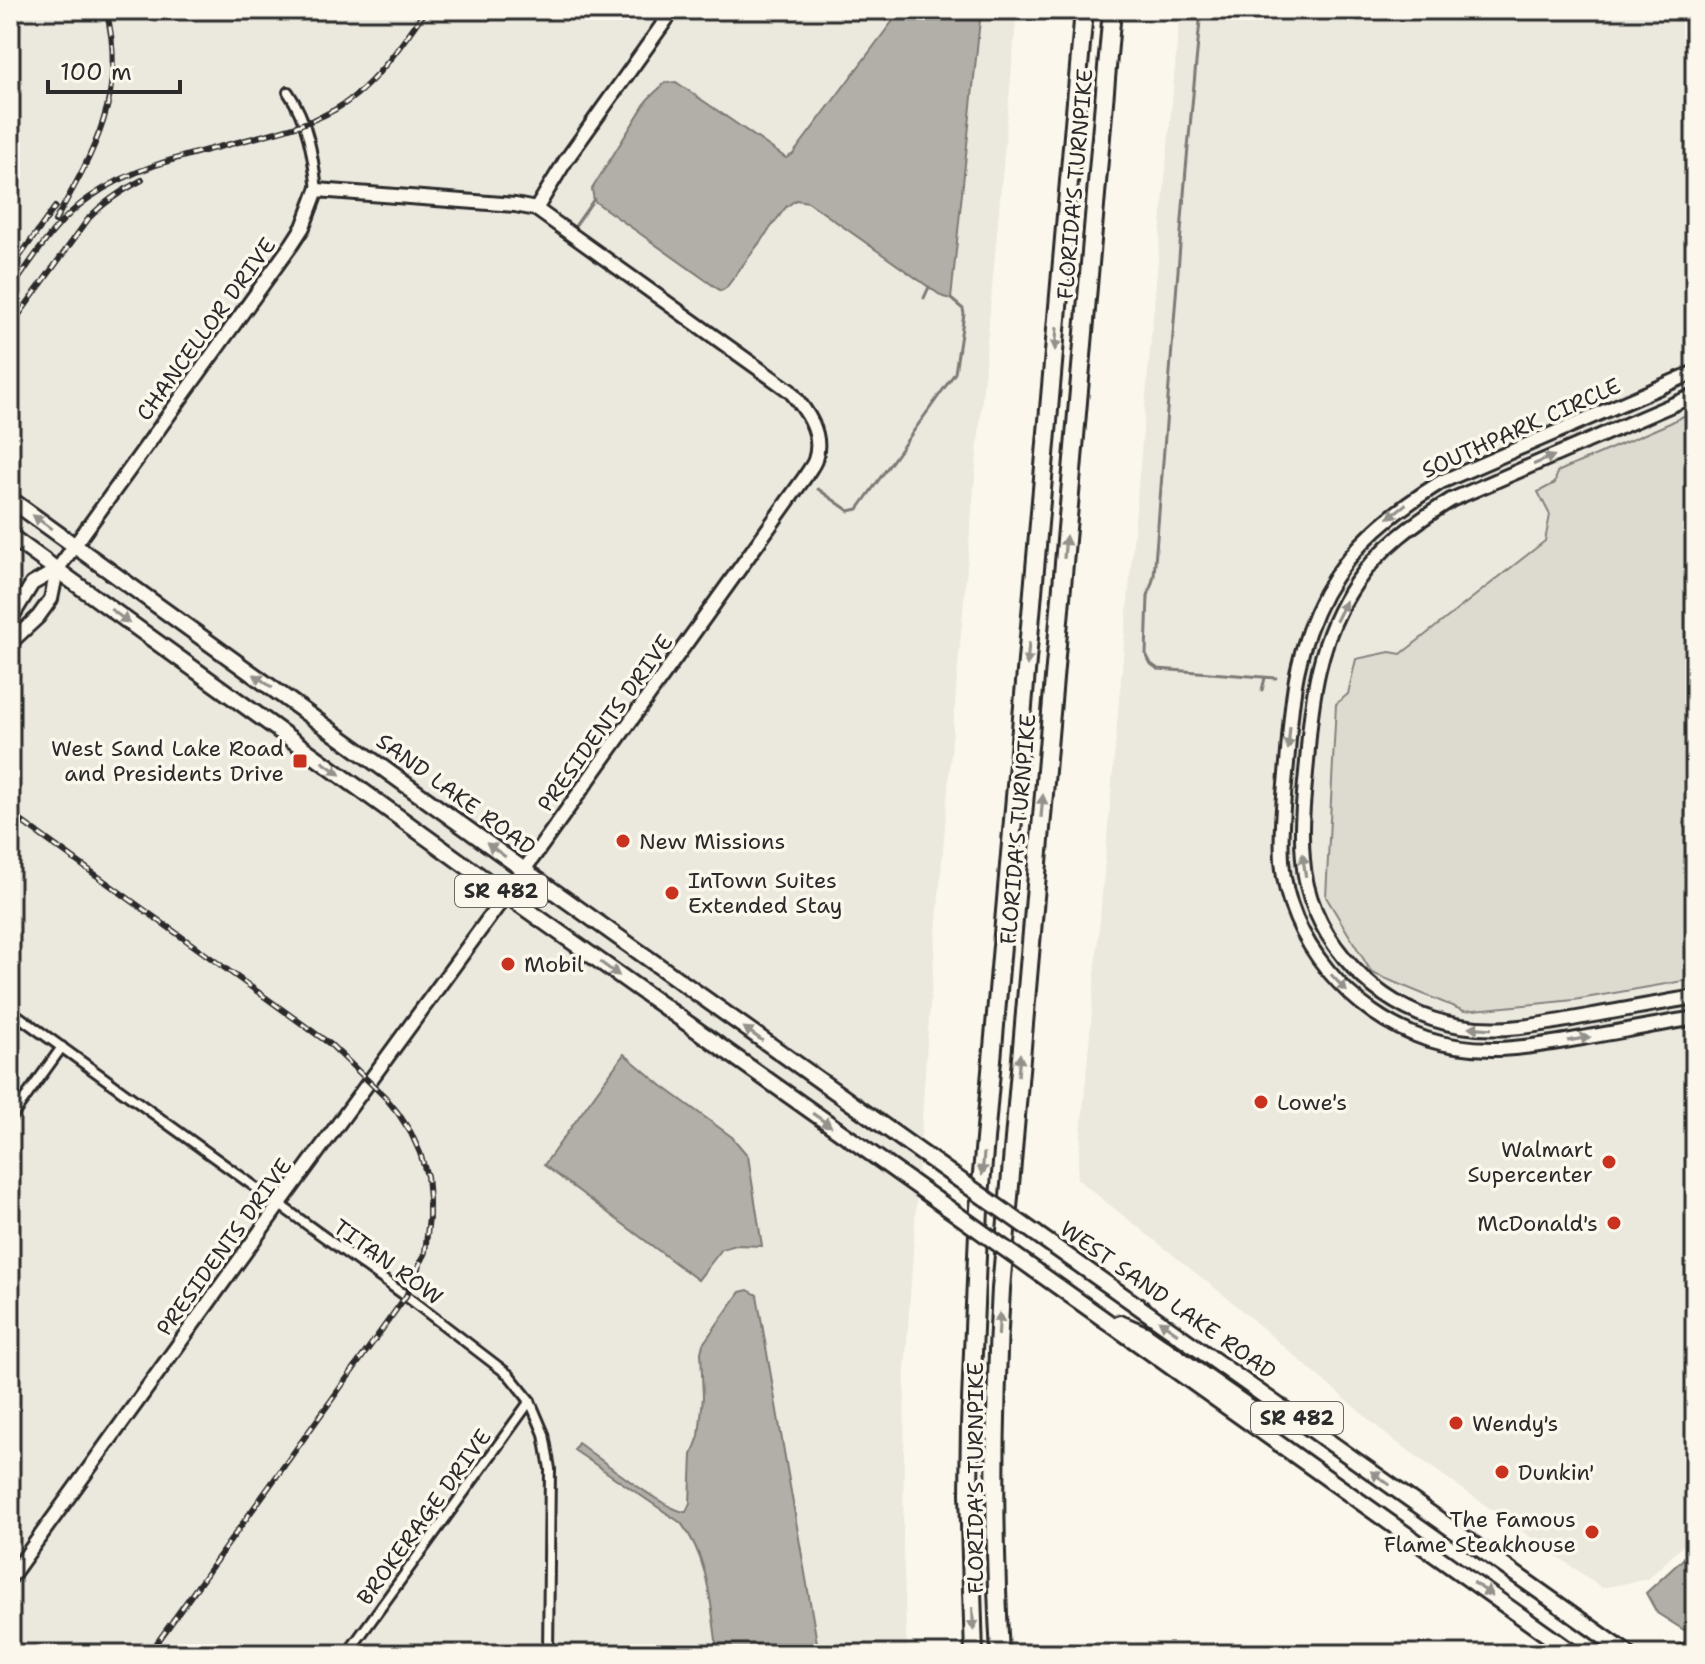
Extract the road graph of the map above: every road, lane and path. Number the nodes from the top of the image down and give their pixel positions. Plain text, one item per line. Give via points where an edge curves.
1 (673, 10) edge
2 (1084, 10) edge
3 (1112, 10) edge
4 (288, 92) dead end
5 (317, 190) junction
6 (536, 209) junction
7 (1695, 372) edge
8 (1695, 395) edge
9 (10, 499) edge
10 (10, 536) edge
11 (74, 545) junction
12 (57, 570) junction
13 (10, 620) edge
14 (10, 643) edge
15 (524, 870) junction
16 (505, 894) junction
17 (1695, 997) edge
18 (10, 1010) edge
19 (1695, 1018) edge
20 (62, 1047) junction
21 (10, 1119) edge
22 (279, 1205) junction
23 (1035, 1233) joint
24 (1087, 1307) junction
25 (530, 1401) junction
26 (1283, 1408) junction
27 (10, 1578) edge
28 (1695, 1648) edge
29 (347, 1654) edge
30 (548, 1654) edge
31 (974, 1654) edge
32 (1000, 1654) edge
33 (1574, 1654) edge
34 (1628, 1654) edge
35 (1683, 1654) edge

1 - 6 street
2 -> 31 highway, FLORIDA'S TURNPIKE via 979,1208 970,1425
32 -> 3 highway, FLORIDA'S TURNPIKE via 995,1479 1001,1289
4 - 5 street, CHANCELLOR DRIVE via 304,124
5 - 6 street, PRESIDENTS DRIVE
5 - 11 street, CHANCELLOR DRIVE via 292,244
6 - 15 street, PRESIDENTS DRIVE via 790,391 808,412 817,434 816,458 805,477
7 -> 19 street, SOUTHPARK CIRCLE via 1441,482 1381,523 1359,547 1325,595 1299,659 1281,829 1289,898 1316,954 1364,1007 1395,1025 1440,1043 1486,1050 1524,1049
17 -> 8 street, SOUTHPARK CIRCLE via 1522,1028 1459,1027 1431,1019 1377,990 1333,943 1309,892 1302,830 1319,665 1343,604 1374,560 1418,520 1451,500
11 -> 9 main road, SAND LAKE ROAD / SR 482
10 - 12 main road, SR 482
11 - 12 street, CHANCELLOR DRIVE
15 -> 11 main road, SAND LAKE ROAD / SR 482
12 - 13 street, CHANCELLOR DRIVE via 32,584
12 - 14 street, CHANCELLOR DRIVE via 51,599
12 -> 16 main road, SR 482
15 - 16 street, PRESIDENTS DRIVE
23 -> 15 main road, SAND LAKE ROAD / SR 482, bridge
16 - 22 street, PRESIDENTS DRIVE
16 -> 24 main road, SR 482, bridge
18 - 20 street, TITAN ROW
20 - 21 street
20 - 22 street, TITAN ROW
22 - 25 street, TITAN ROW via 480,1351
22 - 27 street, PRESIDENTS DRIVE
26 -> 23 main road, WEST SAND LAKE ROAD / SR 482
24 - 26 main road via 1145,1334 1252,1409 1269,1415
24 -> 33 main road, SR 482
25 - 29 street, BROKERAGE DRIVE
25 - 30 street, TITAN ROW via 544,1434 550,1469
34 -> 26 main road, WEST SAND LAKE ROAD / SR 482
28 - 35 highway

